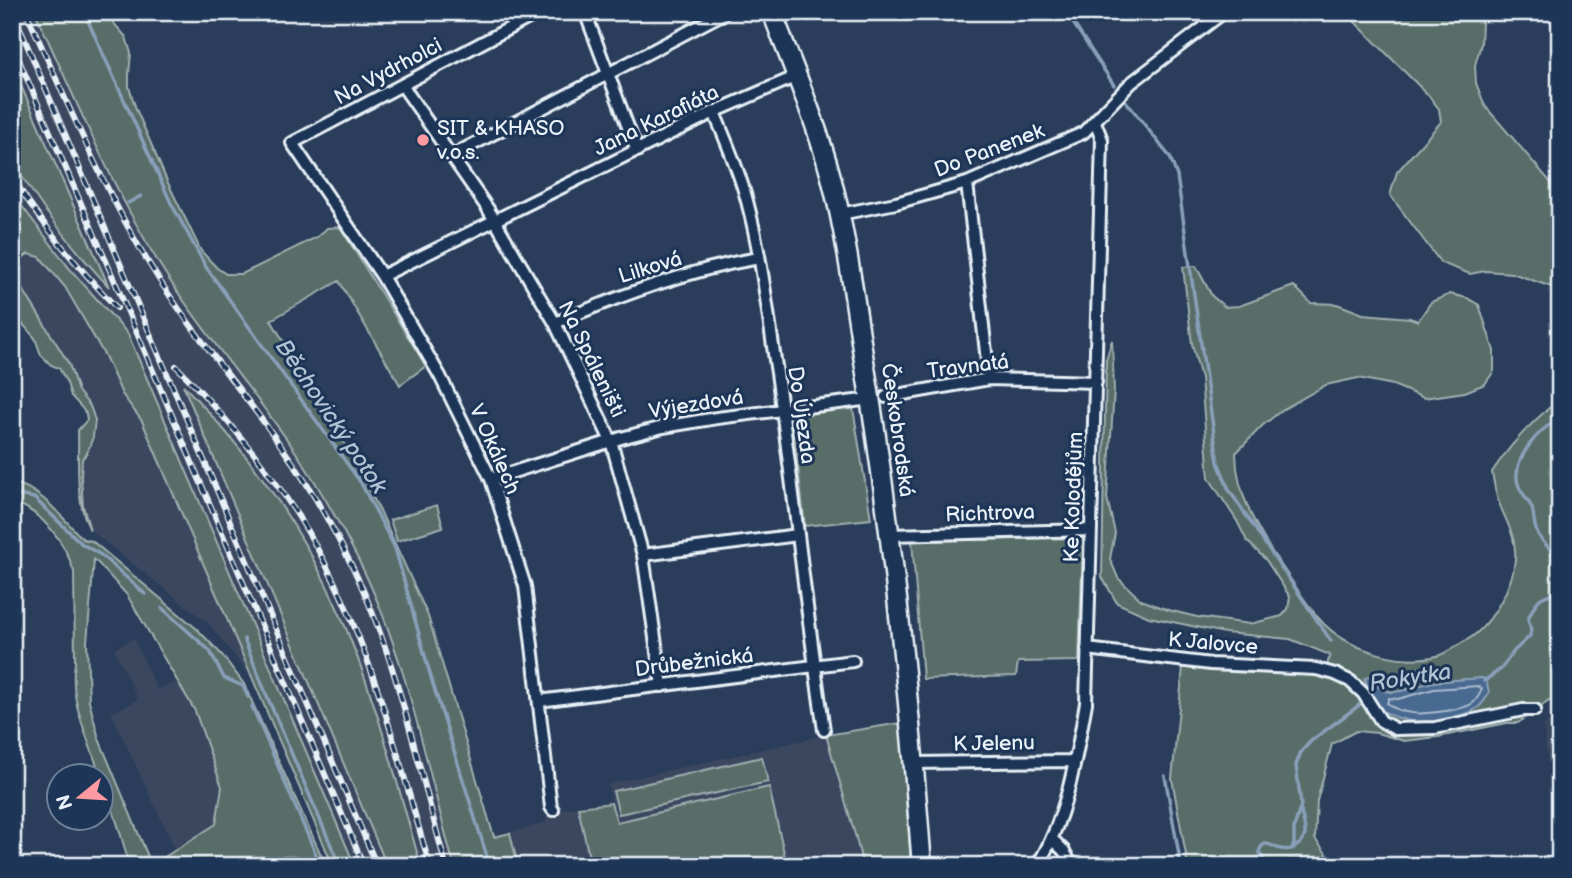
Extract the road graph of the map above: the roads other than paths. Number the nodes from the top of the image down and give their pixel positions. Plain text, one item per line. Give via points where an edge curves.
1 (540, 12) edge
2 (585, 12) edge
3 (726, 12) edge
4 (772, 12) edge
5 (1224, 12) edge
6 (608, 74) junction
7 (797, 76) junction
8 (402, 85) junction
9 (714, 112) junction
10 (1095, 122) junction
11 (292, 144) joint
12 (637, 151) junction
13 (451, 156) junction
14 (967, 183) junction
15 (840, 214) junction
16 (495, 220) junction
17 (760, 258) junction
18 (382, 276) junction
19 (555, 323) junction
20 (989, 379) junction
21 (1096, 382) junction
22 (878, 398) junction
23 (782, 411) junction
24 (611, 441) junction
25 (491, 480) junction
26 (1091, 530) junction
27 (798, 535) junction
28 (890, 535) junction
29 (643, 555) junction
30 (1087, 649) junction
31 (853, 661) dead end
32 (814, 667) junction
33 (662, 686) junction
34 (539, 701) junction
35 (1535, 710) dead end
36 (824, 730) dead end
37 (1075, 761) junction
38 (914, 763) junction
39 (551, 809) dead end
40 (1052, 839) junction
41 (922, 866) edge
42 (1037, 866) edge
43 (1072, 866) edge

1 - 8 street, Na Vydrholci
2 - 6 street
3 - 6 street
4 - 7 main road, Českobrodská
5 - 10 street, Do Panenek via 1131,83
6 - 12 street
6 - 13 street
7 - 9 street, Jana Karafiáta
7 - 15 main road, Českobrodská
8 - 11 street, Na Vydrholci
8 - 13 street, Na Spáleništi
9 - 12 street, Jana Karafiáta
9 - 17 street, Do Újezda via 747,200
10 - 14 street, Do Panenek via 1083,133
10 - 21 street, Ke Kolodějům via 1102,140
11 - 18 street, V Okálech
12 - 16 street, Jana Karafiáta
13 - 16 street, Na Spáleništi
14 - 15 street, Do Panenek
14 - 20 street
15 - 22 main road, Českobrodská
16 - 18 street, Jana Karafiáta
16 - 19 street, Na Spáleništi
17 - 19 street, Lilková via 627,293
17 - 23 street, Do Újezda
18 - 25 street, V Okálech via 440,376
19 - 24 street, Na Spáleništi
20 - 21 street, Travnatá
20 - 22 street, Travnatá
21 - 26 street, Ke Kolodějům
22 - 23 street, Výjezdová
22 - 28 main road, Českobrodská
23 - 24 street, Výjezdová via 663,427
23 - 27 street, Do Újezda
24 - 25 street, Výjezdová
24 - 29 street, Na Spáleništi
25 - 34 street, V Okálech via 525,586
26 - 28 street, Richtrova
26 - 30 street, Ke Kolodějům
27 - 29 street
27 - 32 street, Do Újezda
28 - 38 main road, Českobrodská
29 - 33 street, Na Spáleništi
30 - 35 street, K Jalovce via 1211,664 1316,669 1350,681 1381,721 1404,730
30 - 37 street, Ke Kolodějům via 1086,703
31 - 32 street, Drůbežnická
32 - 33 street, Drůbežnická
32 - 36 street, Do Újezda
33 - 34 street, Drůbežnická
34 - 39 street, V Okálech
37 - 38 street, K Jelenu
37 - 40 street, Ke Kolodějům
38 - 41 main road, Českobrodská
40 - 42 street, Ke Kolodějům
40 - 43 street

